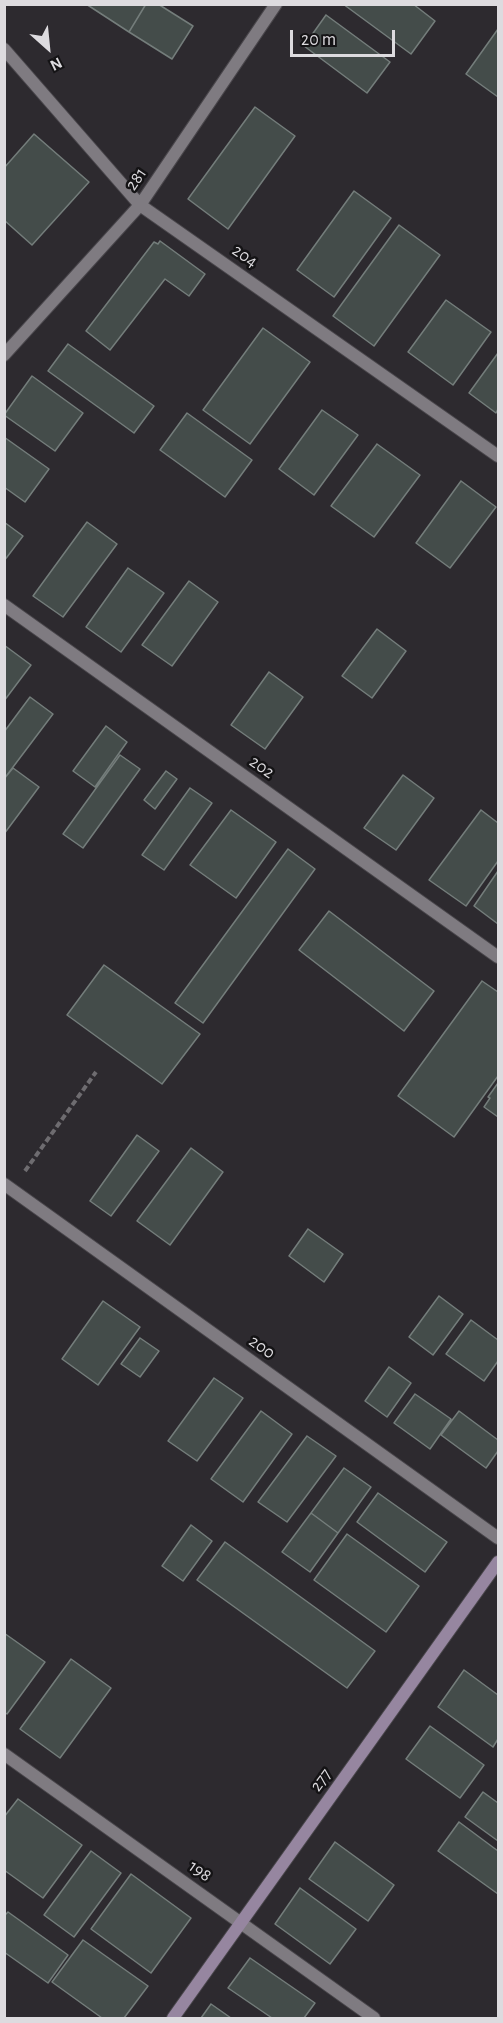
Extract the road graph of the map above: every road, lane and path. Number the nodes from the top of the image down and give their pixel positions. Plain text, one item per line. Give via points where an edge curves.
1 (276, 4) edge
2 (4, 49) edge
3 (140, 205) junction
4 (4, 355) edge
5 (498, 456) edge
6 (4, 605) edge
7 (498, 957) edge
8 (96, 1072) dead end
9 (8, 1187) edge
10 (498, 1538) edge
11 (498, 1562) edge
12 (4, 1754) edge
13 (241, 1922) junction
14 (173, 2019) edge
15 (374, 2019) edge

1 - 3 street, 281
2 - 3 street, 204
3 - 4 street, 281
3 - 5 street, 204
6 - 7 street, 202
8 - 9 path
9 - 10 street, 200
11 - 13 street, 277
12 - 13 street, 198
13 - 14 street, 277
13 - 15 street, 198

